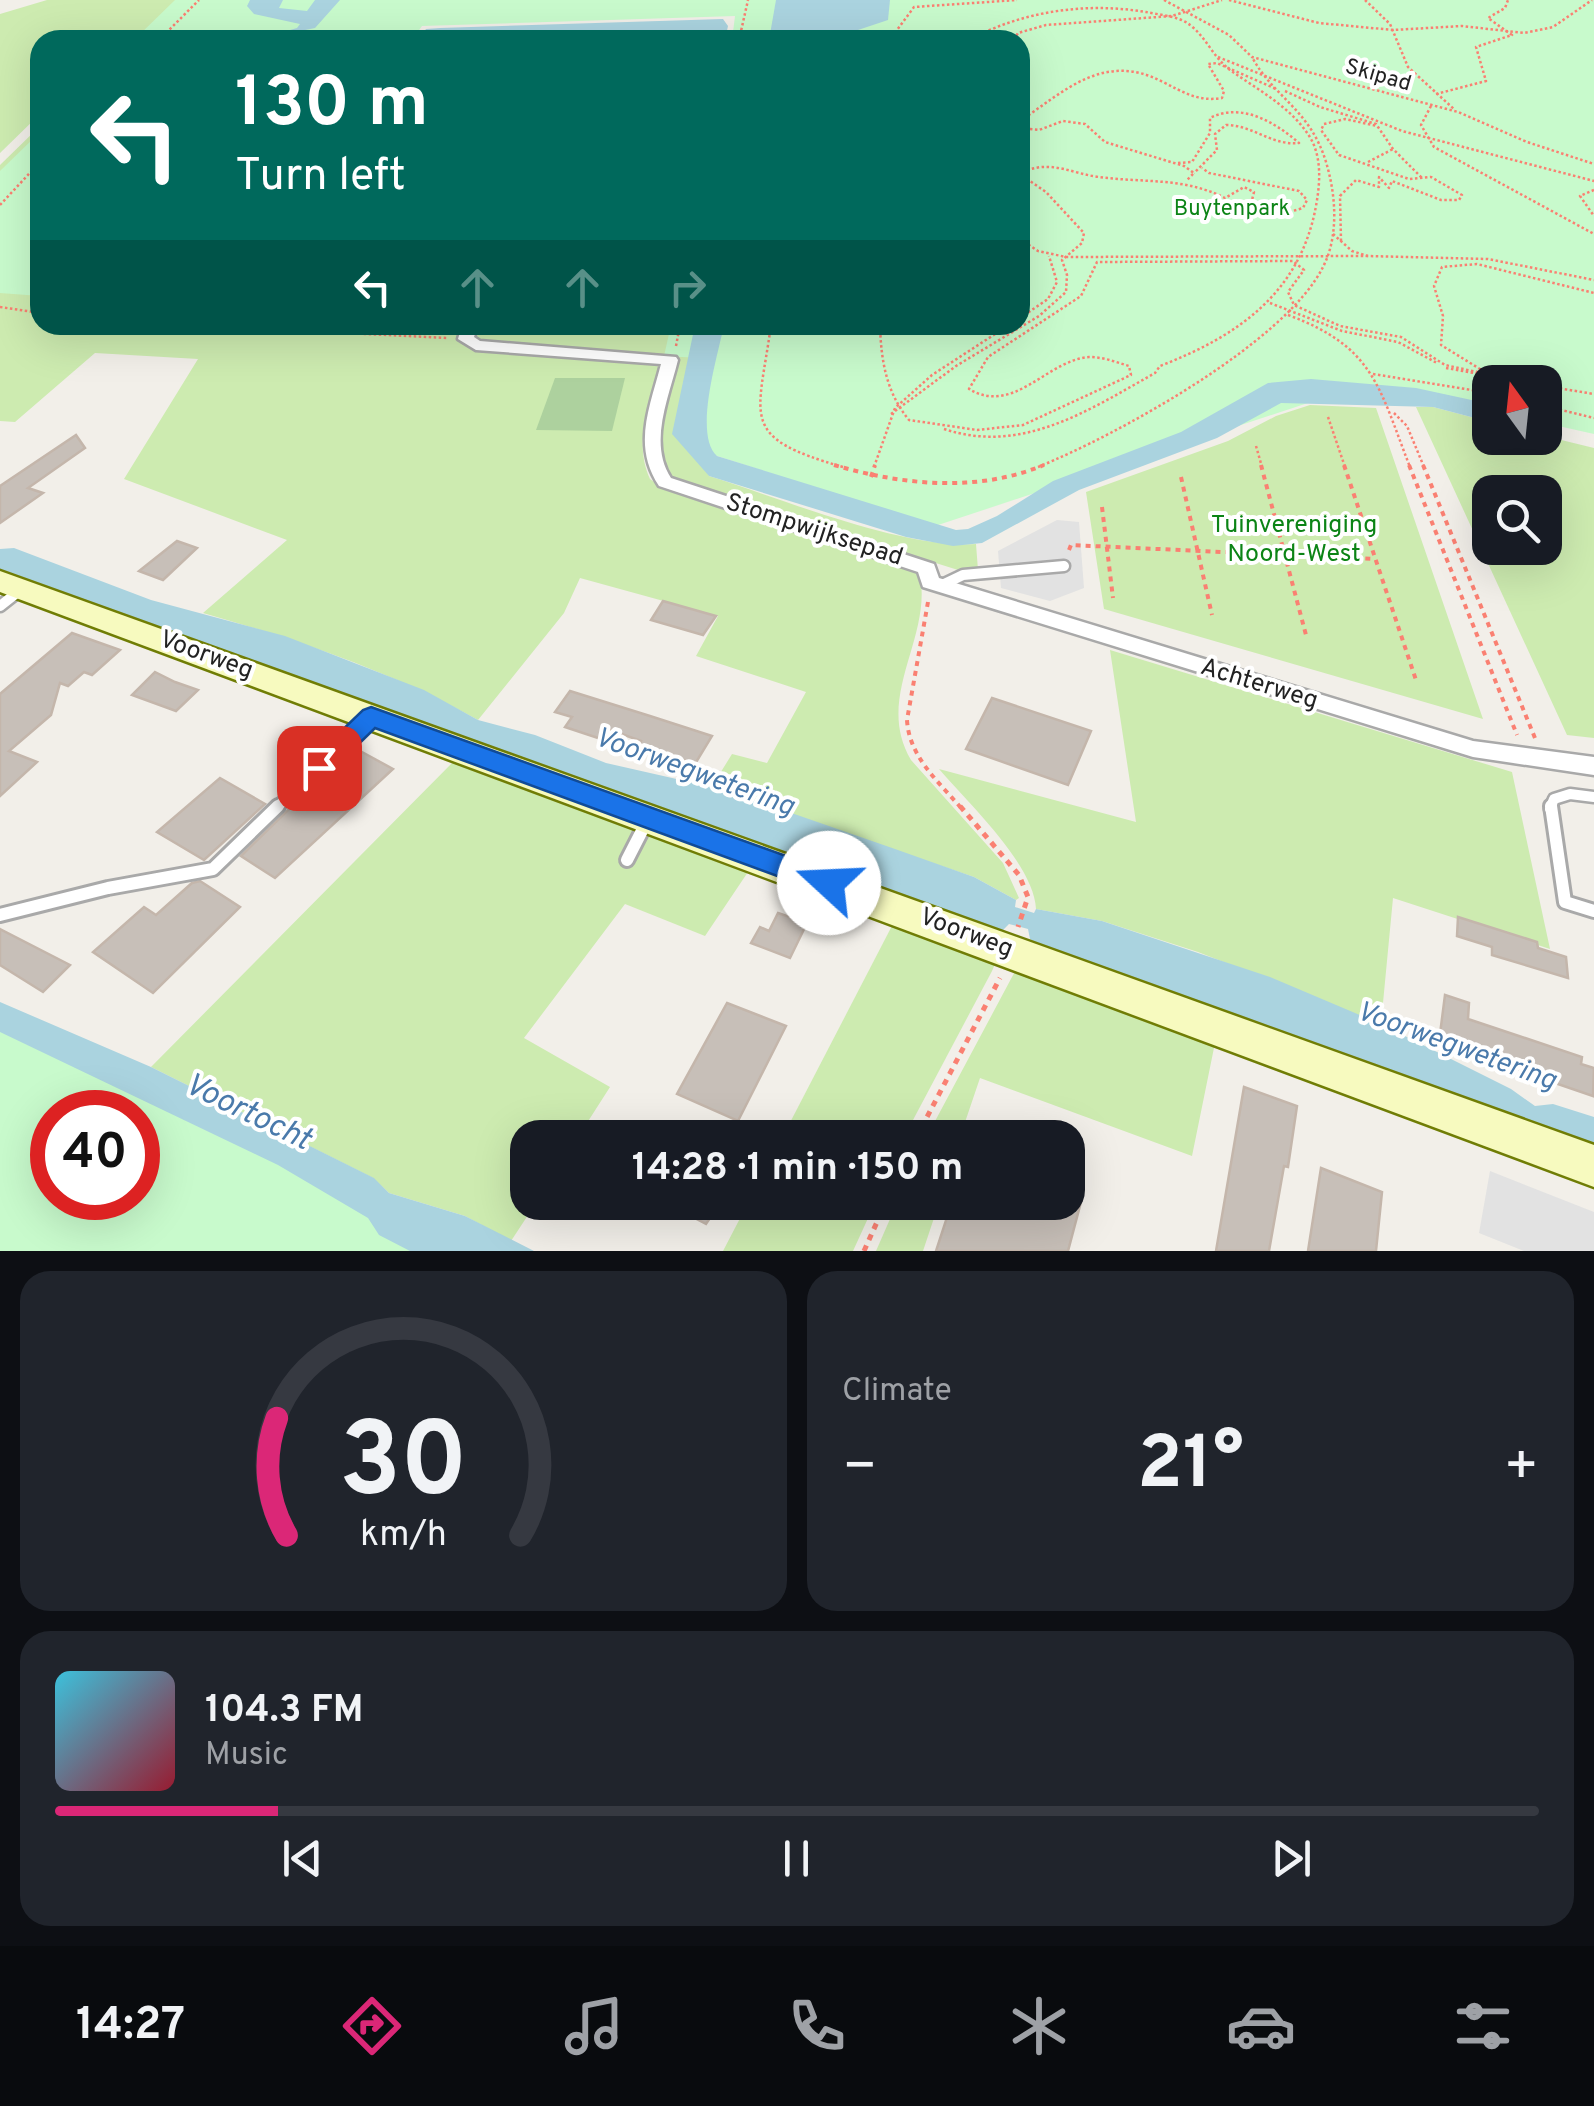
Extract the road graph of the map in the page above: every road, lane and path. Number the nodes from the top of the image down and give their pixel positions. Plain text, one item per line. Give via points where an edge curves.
1 (198, 0) edge
2 (748, 0) edge
3 (1017, 0) edge
4 (1164, 0) edge
5 (1222, 0) edge
6 (1229, 0) edge
7 (1365, 0) edge
8 (1508, 0) edge
9 (1592, 0) edge
10 (1116, 2) edge
11 (1162, 8) dead end
12 (1187, 12) junction
13 (1172, 16) junction
14 (170, 30) edge
15 (741, 30) edge
16 (897, 30) edge
17 (987, 30) edge
18 (1028, 30) edge
19 (1393, 30) junction
20 (1512, 32) junction
21 (1210, 51) junction
22 (1252, 57) junction
23 (1220, 62) junction
24 (1270, 80) junction
25 (1280, 89) junction
26 (1436, 94) junction
27 (1431, 106) junction
28 (1458, 112) junction
29 (1030, 113) edge
30 (1378, 126) junction
31 (1030, 129) edge
32 (1428, 140) junction
33 (1393, 149) junction
34 (1178, 163) junction
35 (1371, 164) junction
36 (1594, 164) edge
37 (1202, 168) junction
38 (1030, 170) edge
39 (30, 173) edge
40 (1194, 173) junction
41 (1422, 178) junction
42 (1182, 180) junction
43 (1594, 181) edge
44 (1030, 182) edge
45 (1333, 189) junction
46 (1344, 189) junction
47 (1594, 190) edge
48 (0, 205) edge
49 (1594, 216) edge
50 (1333, 234) junction
51 (1594, 234) edge
52 (1341, 241) junction
53 (1030, 245) edge
54 (1049, 255) junction
55 (1304, 255) junction
56 (1330, 256) junction
57 (1368, 256) junction
58 (1066, 257) junction
59 (1299, 264) junction
60 (1594, 280) edge
61 (1594, 294) edge
62 (1270, 303) junction
63 (0, 307) edge
64 (1292, 307) junction
65 (30, 312) edge
66 (1030, 312) edge
67 (1285, 314) junction
68 (1030, 321) edge
69 (1030, 329) edge
70 (473, 335) edge
71 (677, 335) edge
72 (769, 335) edge
73 (880, 335) edge
74 (994, 335) edge
75 (1007, 335) edge
76 (1022, 335) edge
77 (670, 360) junction
78 (1472, 374) edge
79 (1374, 376) junction
80 (1562, 389) edge
81 (1472, 390) edge
82 (1594, 394) edge
83 (899, 408) junction
84 (1390, 410) junction
85 (1562, 410) edge
86 (1328, 417) dead end
87 (1594, 418) edge
88 (938, 426) junction
89 (1256, 446) dead end
90 (871, 477) junction
91 (1181, 477) dead end
92 (1102, 507) dead end
93 (1107, 546) junction
94 (1197, 550) junction
95 (1284, 554) junction
96 (1375, 559) junction
97 (1064, 566) joint
98 (934, 584) junction
99 (7, 592) edge
100 (1114, 598) dead end
101 (1212, 615) dead end
102 (1306, 634) dead end
103 (1416, 683) dead end
104 (371, 716) junction
105 (1536, 759) junction
106 (1594, 766) edge
107 (1594, 797) edge
108 (648, 818) junction
109 (627, 860) dead end
110 (1594, 911) edge
111 (0, 915) edge
112 (1015, 940) junction
113 (925, 1120) edge
114 (1594, 1166) edge
115 (878, 1220) edge
116 (864, 1251) edge

1 - 14 path
2 - 15 path
3 - 16 path via 914,7
4 - 12 path, Skipad
5 - 12 path
6 - 19 path via 1300,21
7 - 19 path
8 - 20 path via 1488,18
9 - 20 path via 1546,30
10 - 17 path via 1054,7
11 - 13 path
12 - 13 path
12 - 22 path, Skipad via 1228,34
13 - 18 path
13 - 21 path via 1186,22
19 - 20 path
19 - 26 path via 1408,66
20 - 26 path via 1476,48 1486,81
21 - 23 path
21 - 24 path
22 - 24 path
22 - 27 path, Skipad
23 - 25 path
23 - 29 path via 1208,64 1224,90 1218,100 1196,100 1155,75 1121,72 1061,90
23 - 55 path via 1310,136 1320,197
24 - 25 path
24 - 32 path
25 - 30 path
25 - 45 path via 1326,154
26 - 28 path
27 - 28 path, Skipad
27 - 32 path via 1421,125
28 - 36 path, Skipad
30 - 33 path
30 - 35 path via 1340,119 1321,128 1335,153
31 - 34 path via 1063,120 1085,124 1105,142
32 - 43 path
32 - 51 path
33 - 35 path
33 - 41 path
34 - 37 path via 1192,162 1218,112 1258,116 1298,143 1284,145 1251,127 1226,125 1214,134 1217,150
34 - 40 path
35 - 41 path
37 - 40 path
37 - 42 path via 1299,190 1307,200 1303,208 1273,216 1255,206 1249,188 1225,198
38 - 42 path
39 - 48 path
40 - 42 path
41 - 46 path via 1462,195 1441,200 1392,181 1389,188 1379,177 1379,187 1356,180
44 - 58 path via 1082,228 1082,243
45 - 46 path
45 - 50 path
46 - 52 path
47 - 49 path via 1580,196
50 - 52 path
50 - 56 path
52 - 57 path
53 - 54 path
54 - 58 path
54 - 66 path via 1057,282 1048,300
55 - 56 path
55 - 58 path
55 - 59 path
56 - 57 path
56 - 64 path
57 - 60 path via 1488,260
58 - 68 path via 1066,292
59 - 62 path
59 - 64 path via 1304,270 1288,292
59 - 69 path via 1097,262 1081,296
61 - 64 path via 1478,264 1442,267 1433,289 1444,317 1442,344 1474,363 1476,372 1445,366 1401,337 1340,326
62 - 64 path
62 - 88 path via 1232,333 1044,428 985,441
63 - 65 path
64 - 67 path
64 - 78 path via 1342,332 1398,342 1448,370
67 - 79 path via 1345,342
67 - 90 path via 1224,368 1048,464 974,482
70 - 77 street via 496,348
71 - 77 path
72 - 90 path via 761,404 768,434 798,454
73 - 83 path
74 - 83 path via 932,375
75 - 83 path
76 - 88 path via 988,357 969,390 989,399 1005,396 1088,358 1129,366 1131,375 1024,425
77 - 98 street, Stompwijksepad via 650,449 666,482 927,568
79 - 81 path
79 - 84 path
80 - 82 path
83 - 88 path via 909,420
83 - 90 path via 891,414
84 - 105 path
84 - 105 path via 1407,426
85 - 87 path
86 - 96 path
89 - 95 path
91 - 94 path
92 - 93 path
93 - 94 path
93 - 97 path via 1072,545
93 - 100 path
94 - 95 path
94 - 101 path
95 - 96 path
95 - 102 path
96 - 103 path
97 - 98 lane via 963,574
98 - 105 street, Achterweg via 1454,743
98 - 112 path, Stompwijksepad via 908,739 1020,876 1028,897
99 - 104 street, Voorweg
104 - 108 street, Voorweg
104 - 111 lane via 214,870
105 - 106 street, Achterweg
107 - 110 lane via 1570,794 1554,799 1550,810 1565,902
108 - 109 lane
108 - 112 street, Voorweg
112 - 113 path, Stompwijksepad
112 - 114 street, Voorweg
115 - 116 path

